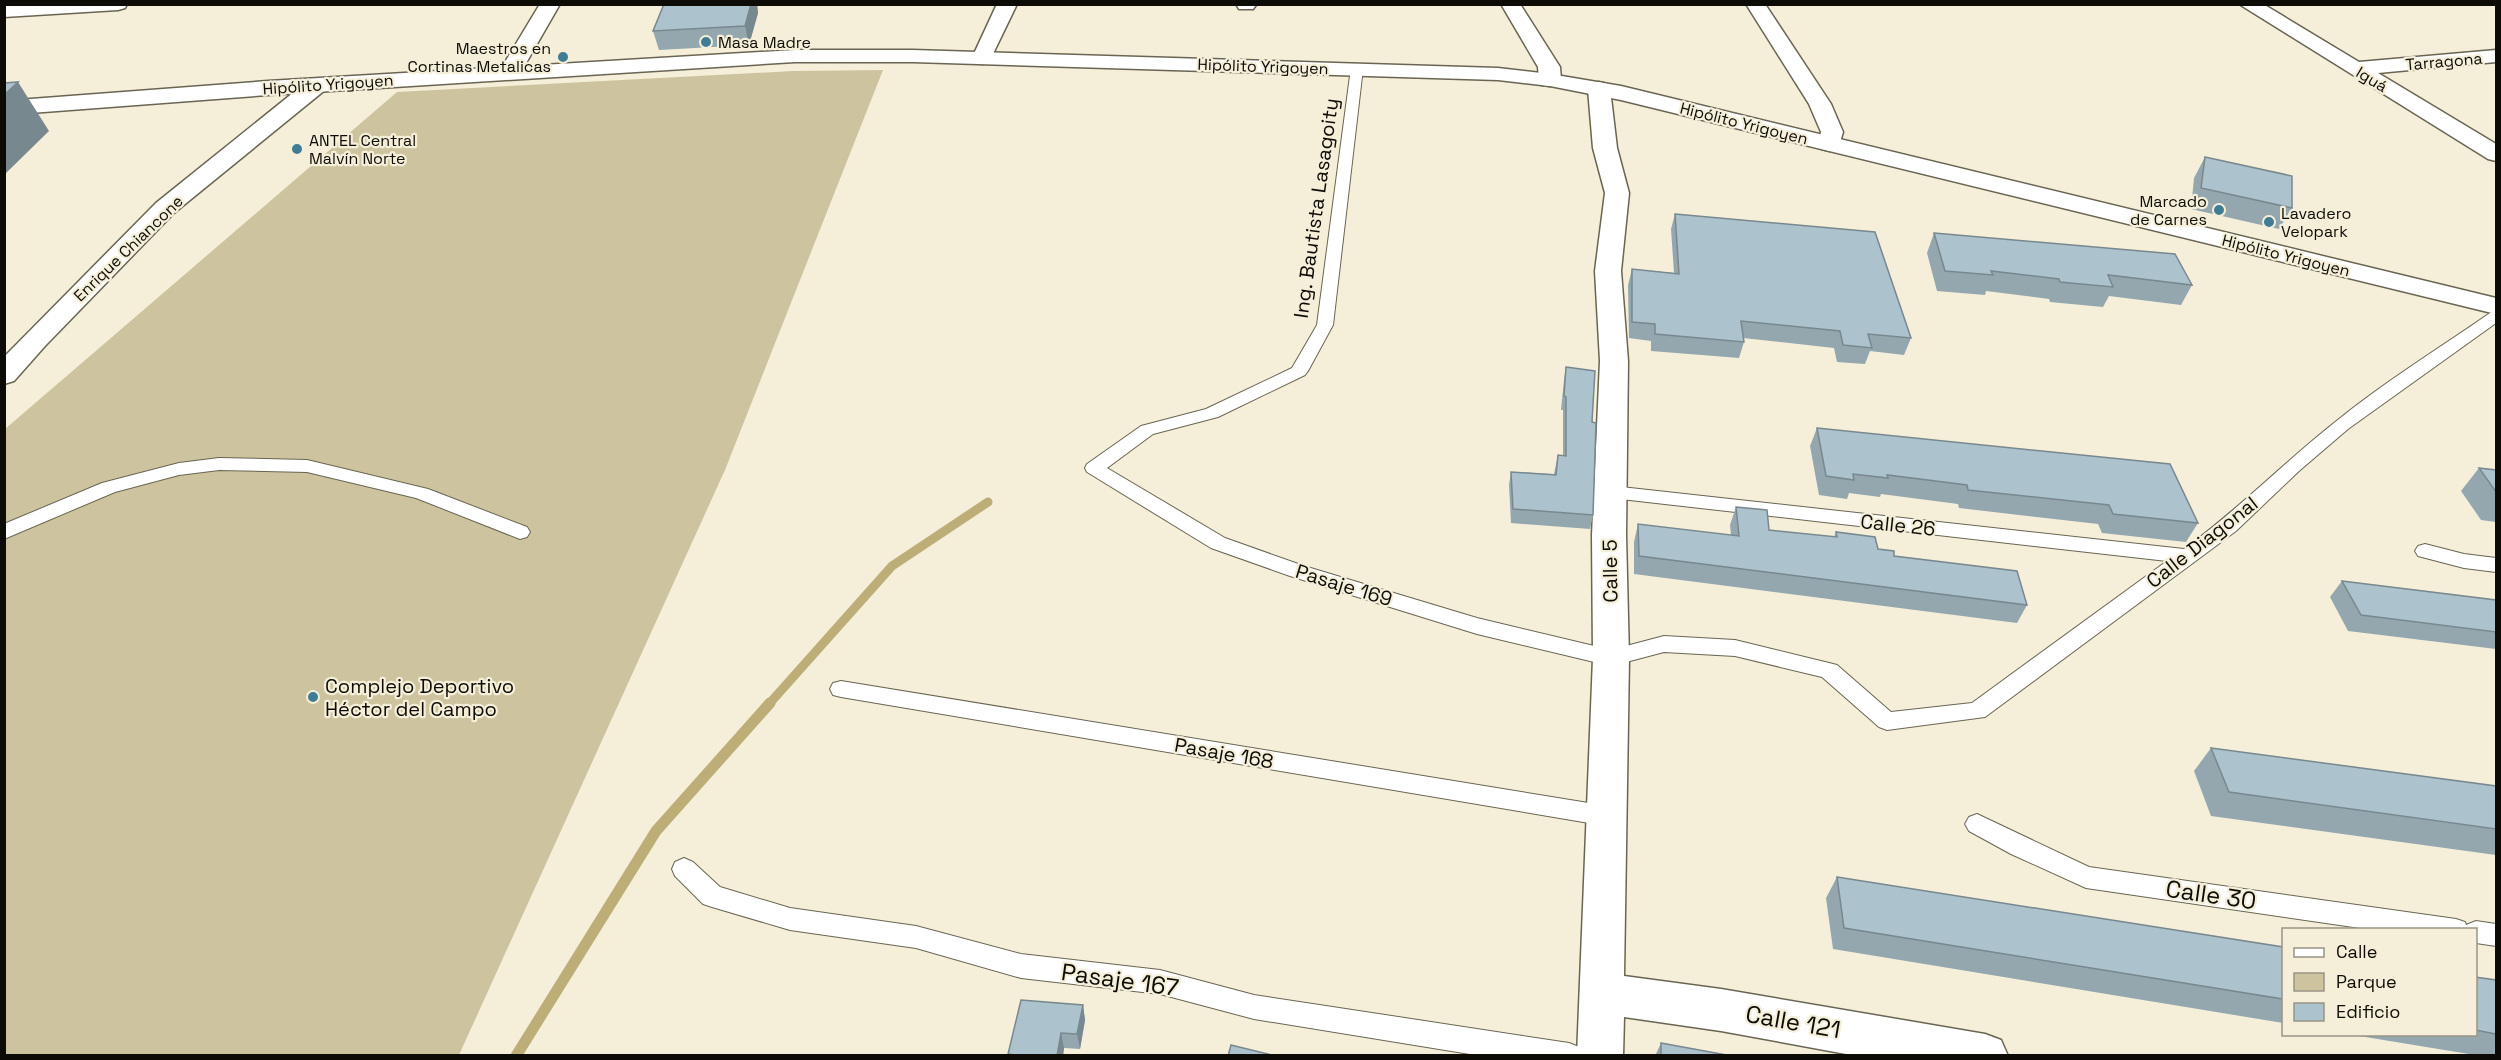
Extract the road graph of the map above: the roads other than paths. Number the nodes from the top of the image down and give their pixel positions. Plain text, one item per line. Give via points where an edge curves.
1 (17, 4) edge
2 (118, 4) edge
3 (550, 4) edge
4 (1007, 4) edge
5 (1510, 4) edge
6 (1755, 4) edge
7 (2248, 4) edge
8 (4, 11) edge
9 (2496, 56) edge
10 (981, 58) junction
11 (1357, 68) junction
12 (2356, 69) junction
13 (510, 72) junction
14 (1550, 80) junction
15 (317, 85) junction
16 (1599, 89) junction
17 (4, 108) edge
18 (1830, 144) junction
19 (2496, 154) edge
20 (2496, 306) edge
21 (2496, 316) edge
22 (4, 375) edge
23 (1094, 468) joint
24 (1612, 492) junction
25 (4, 532) edge
26 (520, 532) dead end
27 (2425, 551) dead end
28 (2184, 556) junction
29 (2496, 565) edge
30 (1611, 658) junction
31 (841, 689) dead end
32 (1607, 816) junction
33 (1977, 824) dead end
34 (684, 869) dead end
35 (2442, 928) edge
36 (2477, 932) edge
37 (2496, 935) edge
38 (1600, 993) junction
39 (1569, 1056) edge
40 (1600, 1056) edge
41 (1985, 1056) edge

1 - 8 street
2 - 8 street
3 - 13 street
4 - 10 street
5 - 14 street via 1548,67
6 - 18 street via 1820,104 1832,132
7 - 12 street, Iguá
9 - 12 street, Tarragona
10 - 11 street, Hipólito Yrigoyen
10 - 13 street, Hipólito Yrigoyen via 795,56
11 - 14 street, Hipólito Yrigoyen via 1476,72
11 - 23 lane, Ing. Bautista Lasagoity via 1325,325 1299,371 1212,413 1148,430
12 - 19 street, Iguá
13 - 15 street, Hipólito Yrigoyen
14 - 16 street, Hipólito Yrigoyen
15 - 17 street, Hipólito Yrigoyen
15 - 22 street, Enrique Chiancone via 165,208
16 - 18 street, Hipólito Yrigoyen
16 - 24 street, Calle 5 via 1605,148 1617,193 1608,271 1614,361
18 - 20 street, Hipólito Yrigoyen
21 - 28 lane, Calle Diagonal via 2342,425 2229,526
23 - 30 lane, Pasaje 169 via 1218,543 1477,626
24 - 28 lane, Calle 26
24 - 30 street, Calle 5
25 - 26 lane via 109,487 179,469 219,464 307,466 421,492
27 - 29 lane
28 - 30 lane, Calle Diagonal via 1977,711 1887,722 1829,672 1735,648 1664,644
30 - 32 street, Calle 5
31 - 32 lane, Pasaje 168
32 - 38 street, Calle 5
33 - 35 lane, Calle 30 via 2086,877
34 - 39 lane, Pasaje 167 via 712,896 790,918 916,937 1021,966 1160,982 1254,1007
36 - 37 lane
38 - 40 street, Calle 5
38 - 41 street, Calle 121

